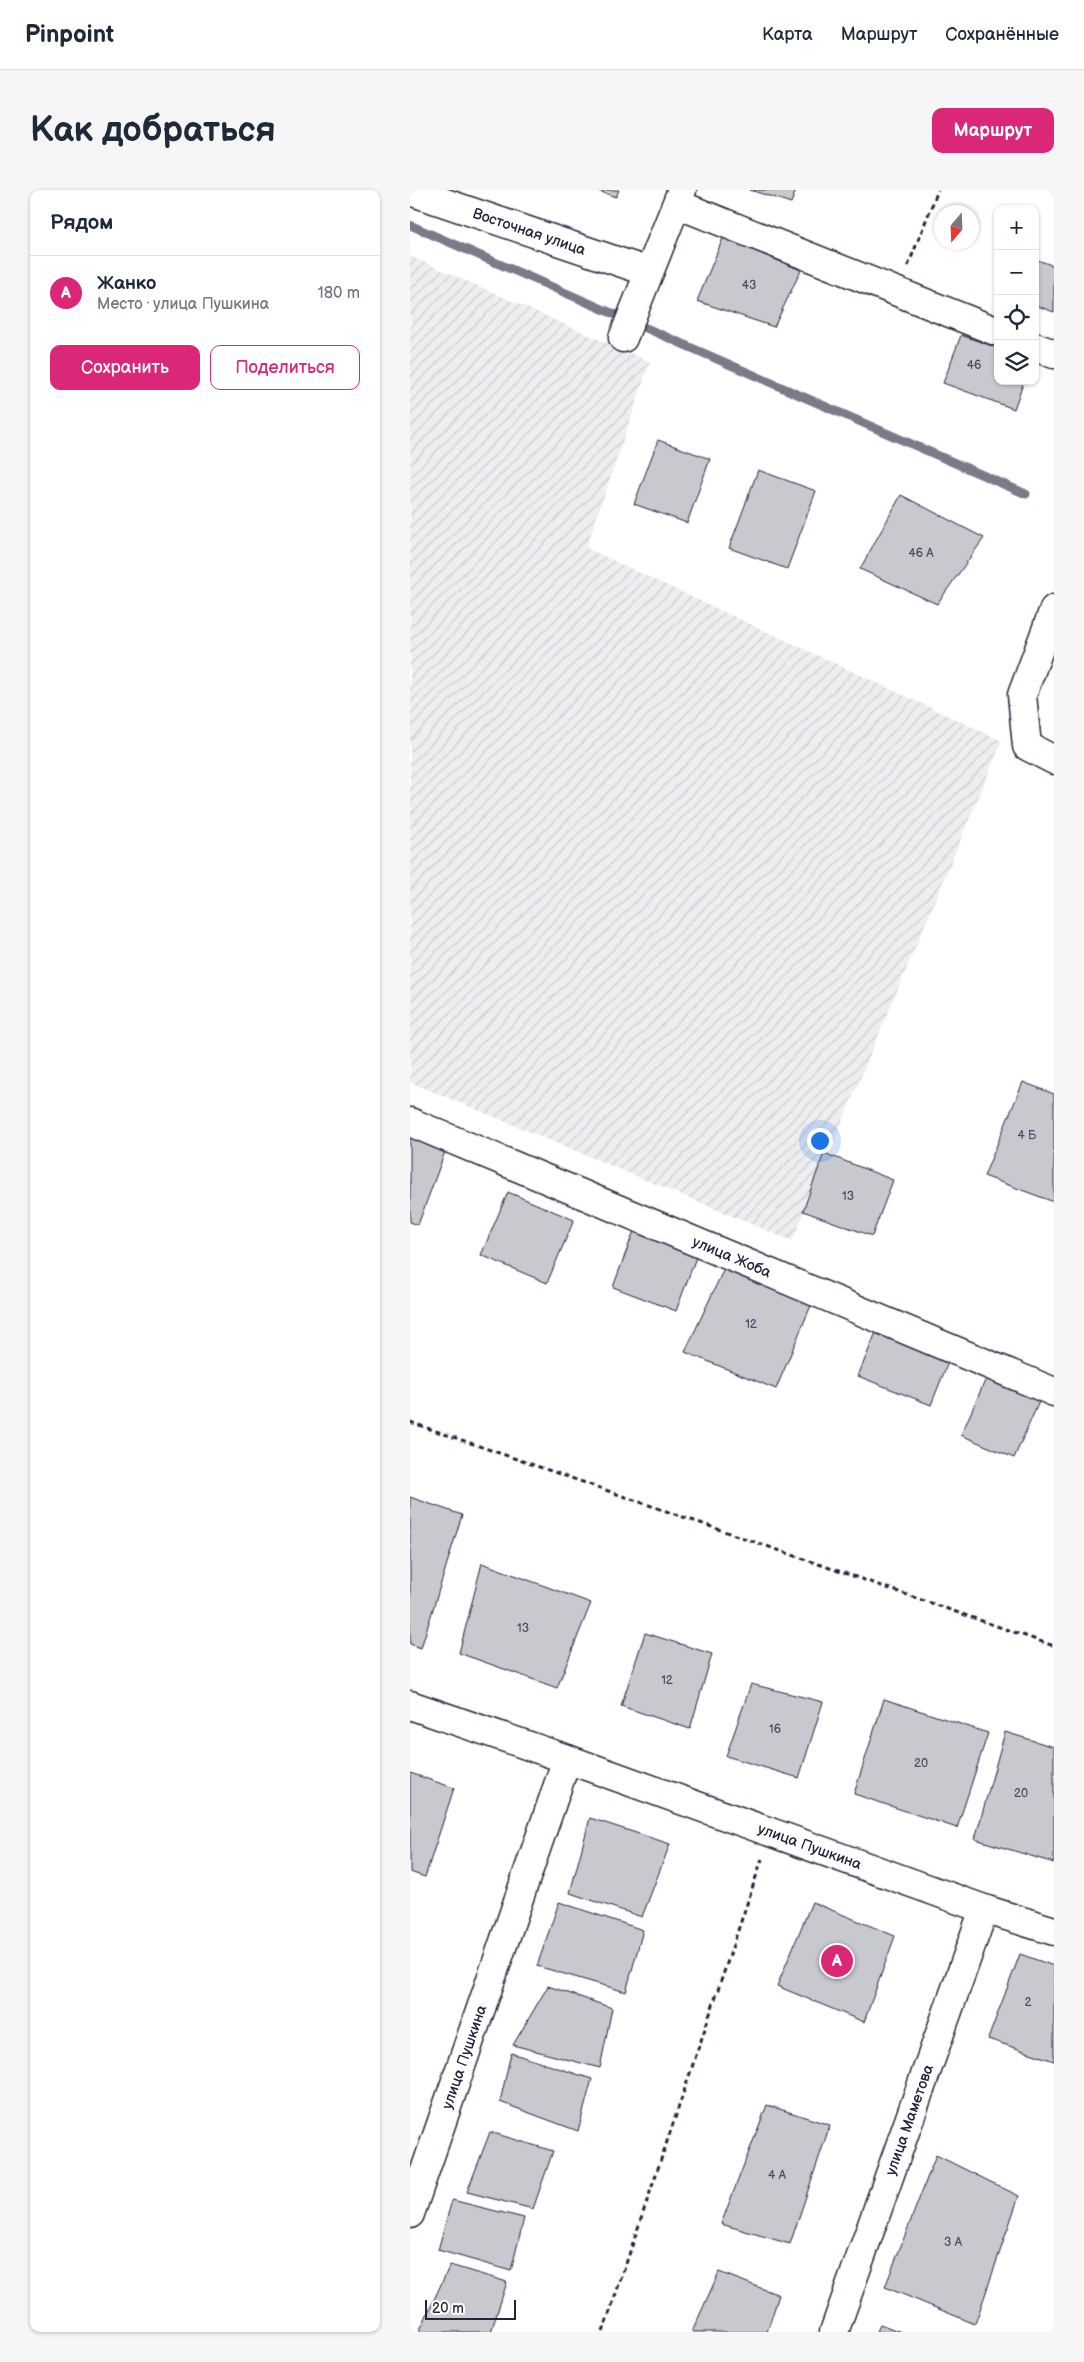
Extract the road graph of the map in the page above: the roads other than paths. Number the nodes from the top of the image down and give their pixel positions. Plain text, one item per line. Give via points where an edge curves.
1 (410, 191) edge
2 (679, 197) edge
3 (649, 272) junction
4 (994, 330) edge
5 (623, 338) dead end
6 (1039, 348) edge
7 (1054, 354) edge
8 (1054, 609) edge
9 (1054, 760) edge
10 (410, 1122) edge
11 (1054, 1392) edge
12 (410, 1704) edge
13 (567, 1758) junction
14 (984, 1909) junction
15 (1054, 1931) edge
16 (410, 2214) edge
17 (834, 2332) edge

1 - 3 street, Восточная улица
2 - 3 street
2 - 4 street
3 - 5 street
6 - 7 street
8 - 9 street via 1022,695 1028,746
10 - 11 street, улица Жоба
12 - 13 street, улица Пушкина
13 - 14 street, улица Пушкина
13 - 16 street, улица Пушкина
14 - 15 street, улица Пушкина
14 - 17 street, улица Маметова

